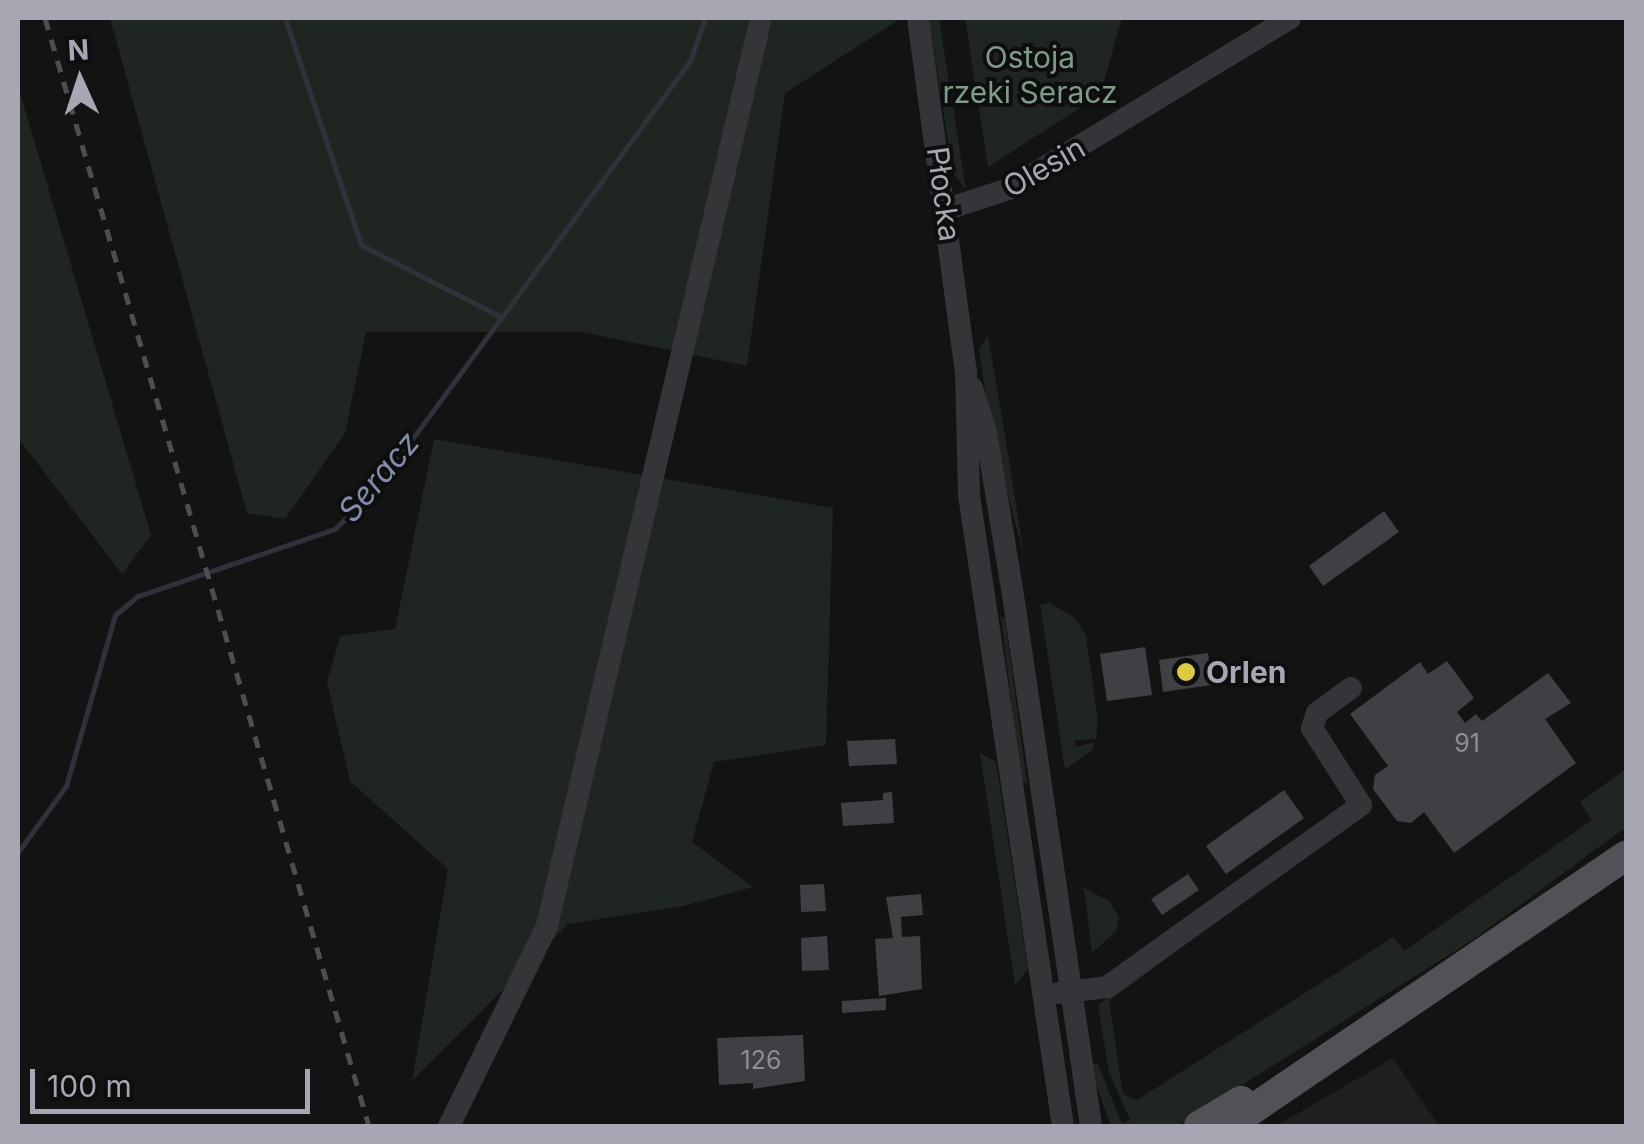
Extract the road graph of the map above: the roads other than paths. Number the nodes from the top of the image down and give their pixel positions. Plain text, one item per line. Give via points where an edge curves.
1 (761, 18) edge
2 (918, 18) edge
3 (1290, 18) edge
4 (947, 209) junction
5 (966, 370) junction
6 (1012, 595) junction
7 (985, 608) junction
8 (1351, 688) dead end
9 (1042, 794) junction
10 (1014, 798) junction
11 (1626, 836) edge
12 (1626, 856) edge
13 (1526, 920) junction
14 (1072, 991) junction
15 (1044, 995) junction
16 (1415, 998) junction
17 (1093, 1122) edge
18 (449, 1126) edge
19 (1063, 1126) edge
20 (1199, 1126) edge
21 (1228, 1126) edge

1 - 18 street via 547,926
2 - 4 street, Płocka
3 - 4 street, Olesin via 1009,189
4 - 5 street, Płocka
5 - 6 street, Płocka via 986,432
5 - 7 street, Płocka via 969,496
6 - 7 street
6 - 9 street, Płocka
7 - 10 street, Płocka
8 - 14 street via 1317,714 1312,728 1361,804 1106,986
9 - 10 street
9 - 14 street, Płocka
10 - 15 street, Płocka
11 - 13 main road
12 - 13 main road
13 - 16 main road
14 - 15 street
14 - 17 street, Płocka
15 - 19 street, Płocka
16 - 20 main road
16 - 21 main road

